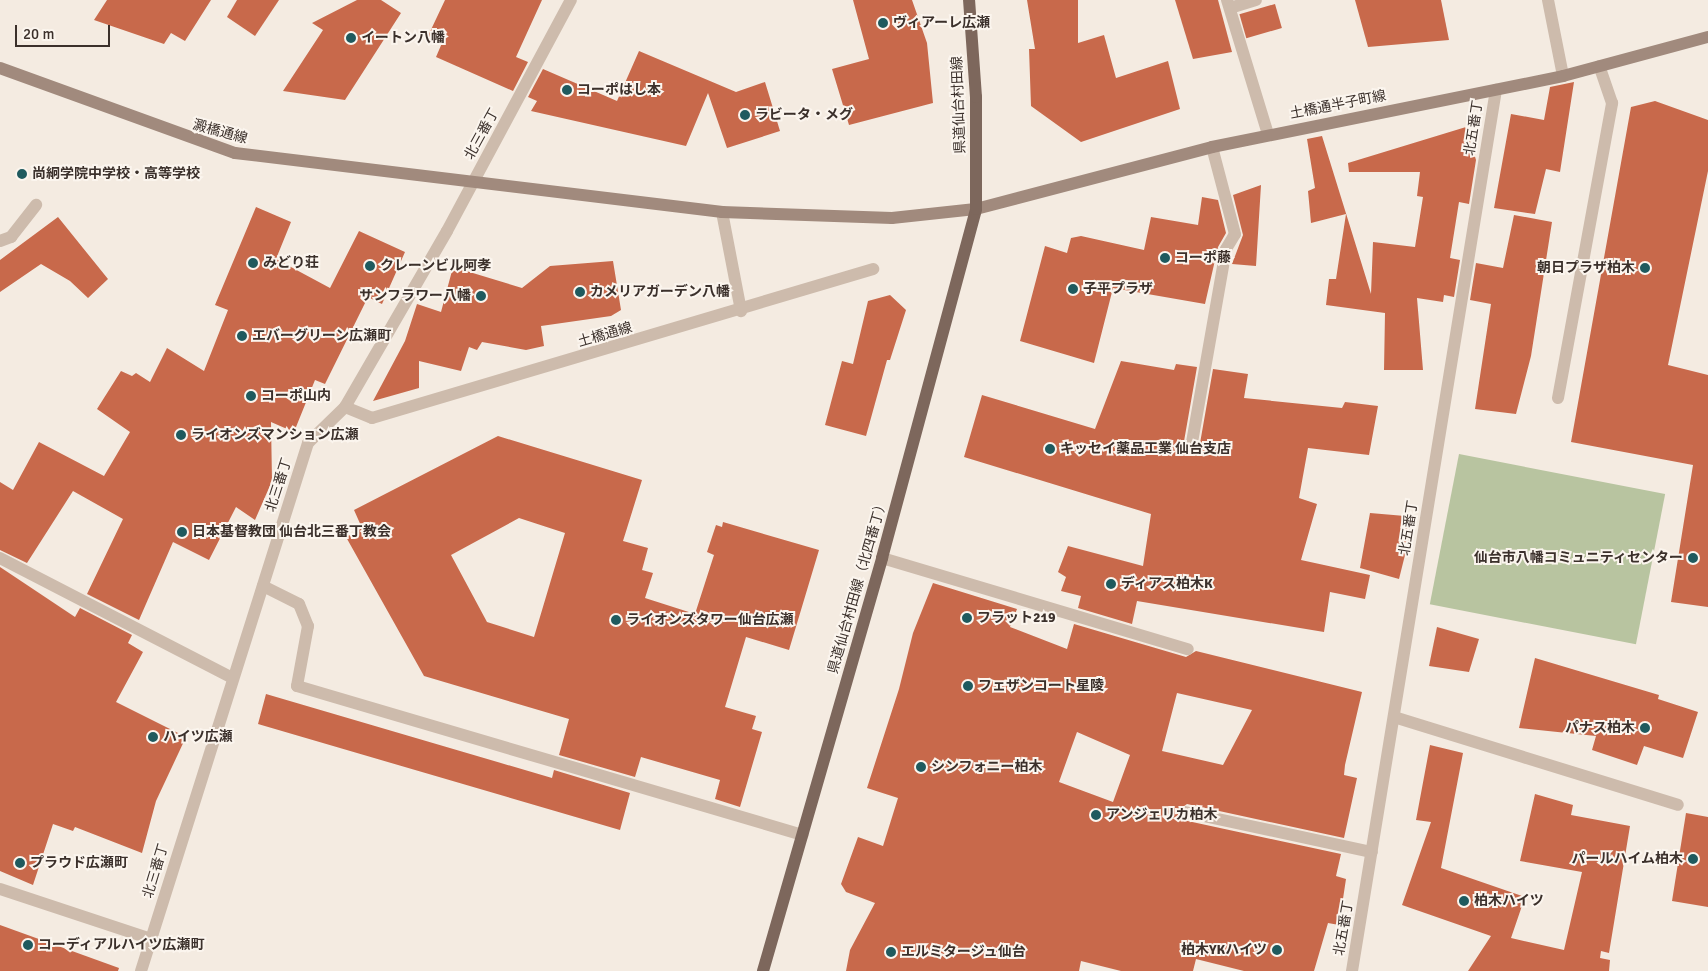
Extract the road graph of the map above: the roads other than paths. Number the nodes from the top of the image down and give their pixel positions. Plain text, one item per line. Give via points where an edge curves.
1 (571, 0) edge
2 (969, 0) edge
3 (1256, 0) edge
4 (1548, 0) edge
5 (1229, 4) edge
6 (1708, 37) edge
7 (1599, 66) junction
8 (0, 68) edge
9 (1564, 76) junction
10 (1496, 90) junction
11 (1268, 134) junction
12 (1212, 147) junction
13 (473, 181) junction
14 (36, 206) dead end
15 (976, 208) junction
16 (722, 212) junction
17 (0, 241) edge
18 (873, 269) dead end
19 (741, 311) junction
20 (1558, 398) dead end
21 (345, 408) junction
22 (1191, 448) dead end
23 (0, 558) edge
24 (882, 558) junction
25 (263, 586) junction
26 (1188, 649) dead end
27 (231, 677) junction
28 (1394, 717) junction
29 (1678, 805) dead end
30 (1186, 812) dead end
31 (802, 835) junction
32 (1372, 852) junction
33 (0, 889) edge
34 (151, 939) junction
35 (141, 971) edge
36 (763, 971) edge
37 (1352, 971) edge

1 - 13 street, 北三番丁
2 - 15 main road, 県道仙台村田線 via 976,97
3 - 5 street
4 - 9 street
5 - 11 street
6 - 7 street, 土橋通半子町線
7 - 9 street, 土橋通半子町線
7 - 20 street via 1612,103
8 - 13 street, 澱橋通線 via 234,154
9 - 10 street, 土橋通半子町線
10 - 11 street, 土橋通半子町線
10 - 28 street, 北五番丁
11 - 12 street, 土橋通半子町線
12 - 15 street, 土橋通半子町線
12 - 22 street via 1235,234 1226,249
13 - 16 street, 澱橋通線
13 - 21 street, 北三番丁
14 - 17 street via 11,236
15 - 16 street, 土橋通半子町線 via 892,218
15 - 24 main road, 県道仙台村田線（北四番丁）
16 - 19 street
18 - 19 street, 土橋通線
19 - 21 street, 土橋通線 via 372,418
21 - 25 street, 北三番丁 via 308,443
23 - 27 street
24 - 26 street
24 - 31 main road, 県道仙台村田線（北四番丁）
25 - 27 street, 北三番丁
25 - 31 street via 299,604 308,626 297,686
27 - 34 street, 北三番丁
28 - 29 street
28 - 32 street, 北五番丁
30 - 32 street
31 - 36 main road, 県道仙台村田線（北四番丁）
32 - 37 street, 北五番丁
33 - 34 street
34 - 35 street, 北三番丁

